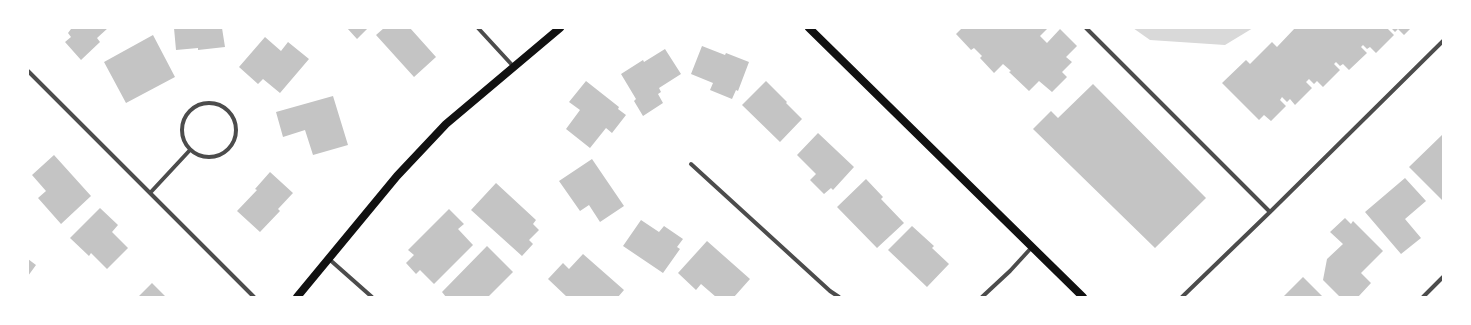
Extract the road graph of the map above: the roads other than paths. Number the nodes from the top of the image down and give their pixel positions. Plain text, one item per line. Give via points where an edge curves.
1 (478, 28) edge
2 (560, 28) edge
3 (809, 28) edge
4 (1086, 28) edge
5 (1443, 41) edge
6 (513, 66) junction
7 (28, 71) edge
8 (190, 150) junction
9 (691, 164) dead end
10 (150, 193) junction
11 (1270, 212) junction
12 (1032, 247) junction
13 (329, 259) junction
14 (1443, 277) edge
15 (254, 297) edge
16 (297, 297) edge
17 (372, 297) edge
18 (838, 297) edge
19 (982, 297) edge
20 (1083, 297) edge
21 (1182, 297) edge
22 (1423, 297) edge

1 - 6 street
2 - 6 main road
3 - 12 main road
4 - 11 street
5 - 11 street
6 - 13 main road via 446,124 397,176
7 - 10 street
8 - 8 street via 208,157 226,152 236,136 237,127 228,110 220,105 202,104 186,115 182,133
8 - 10 street
9 - 18 street
10 - 15 street
11 - 21 street
12 - 19 street
12 - 20 main road
13 - 16 main road
13 - 17 street
14 - 22 street

